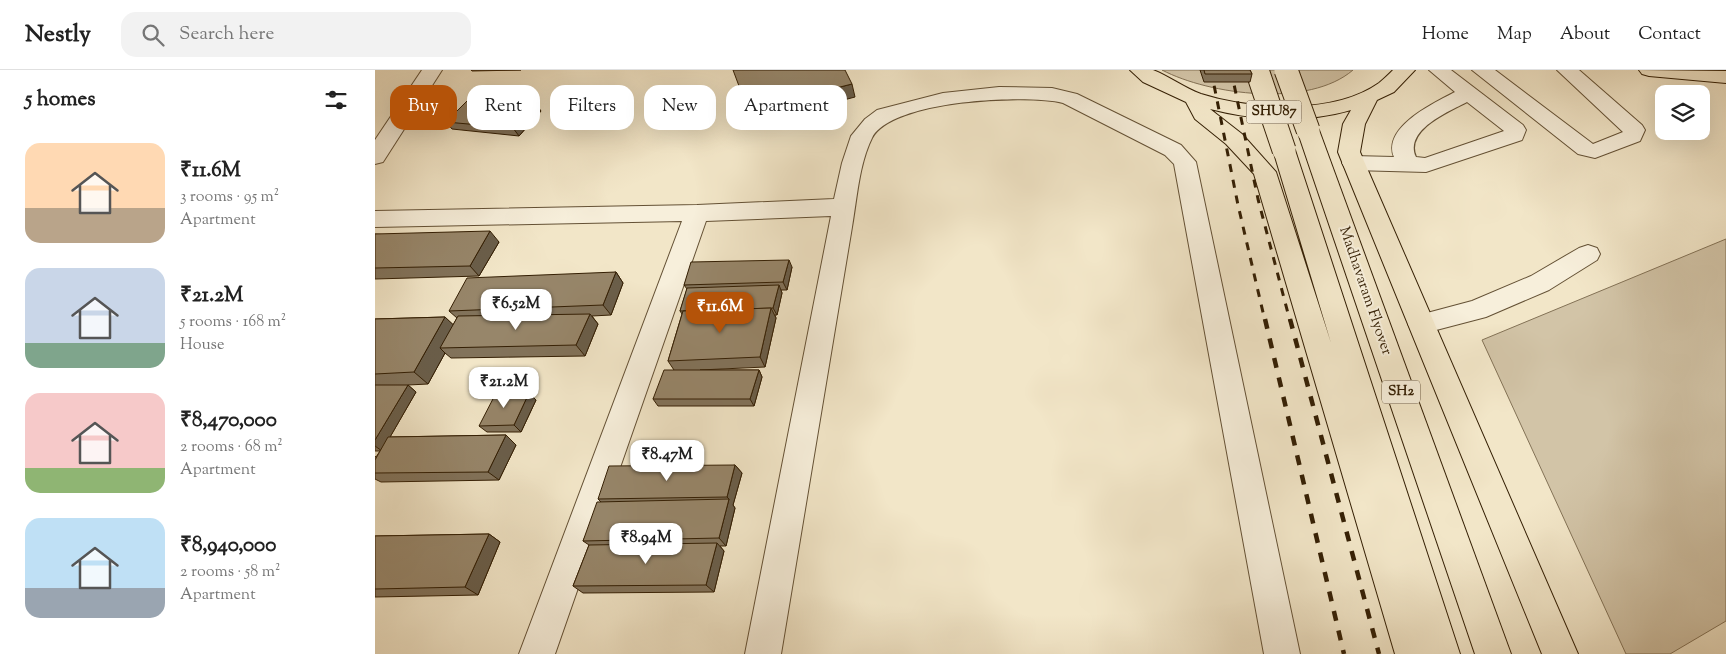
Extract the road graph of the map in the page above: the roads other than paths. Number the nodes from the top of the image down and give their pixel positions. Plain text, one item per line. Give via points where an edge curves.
1 (432, 70) edge
2 (1140, 70) edge
3 (1257, 70) edge
4 (1286, 70) edge
5 (1407, 70) edge
6 (1439, 70) edge
7 (1482, 70) edge
8 (1567, 70) edge
9 (1649, 70) edge
10 (1726, 77) edge
11 (1469, 93) junction
12 (1194, 98) junction
13 (1368, 98) junction
14 (375, 157) edge
15 (1353, 163) junction
16 (1409, 165) junction
17 (844, 208) junction
18 (697, 213) junction
19 (375, 219) edge
20 (1588, 254) dead end
21 (1421, 324) junction
22 (537, 654) edge
23 (763, 654) edge
24 (1282, 654) edge
25 (1413, 654) edge
26 (1442, 654) edge
27 (1493, 654) edge
28 (1559, 654) edge

1 - 14 lane
2 - 12 main road, SHU87 via 1147,77
3 - 26 main road, SH2, bridge
4 - 27 main road, Madhavaram Flyover / SH2, bridge
5 - 13 main road, SHU87 via 1390,86
6 - 11 lane
7 - 8 lane via 1586,149 1595,151 1632,136 1634,130
9 - 10 main road
11 - 16 lane via 1429,114 1402,142 1401,150
11 - 16 lane via 1511,126 1515,130 1514,135 1426,165
12 - 13 main road, SHU87 via 1239,109 1285,113 1330,109
12 - 25 main road via 1202,114 1234,139 1265,172
13 - 15 main road via 1354,124 1349,152
15 - 16 lane
15 - 21 main road
17 - 18 lane
17 - 23 lane
17 - 24 lane via 857,147 872,124 898,111 974,94 1052,94 1070,98 1178,154 1187,170
18 - 19 lane
18 - 22 lane
20 - 21 lane via 1540,283 1477,310
21 - 28 main road

